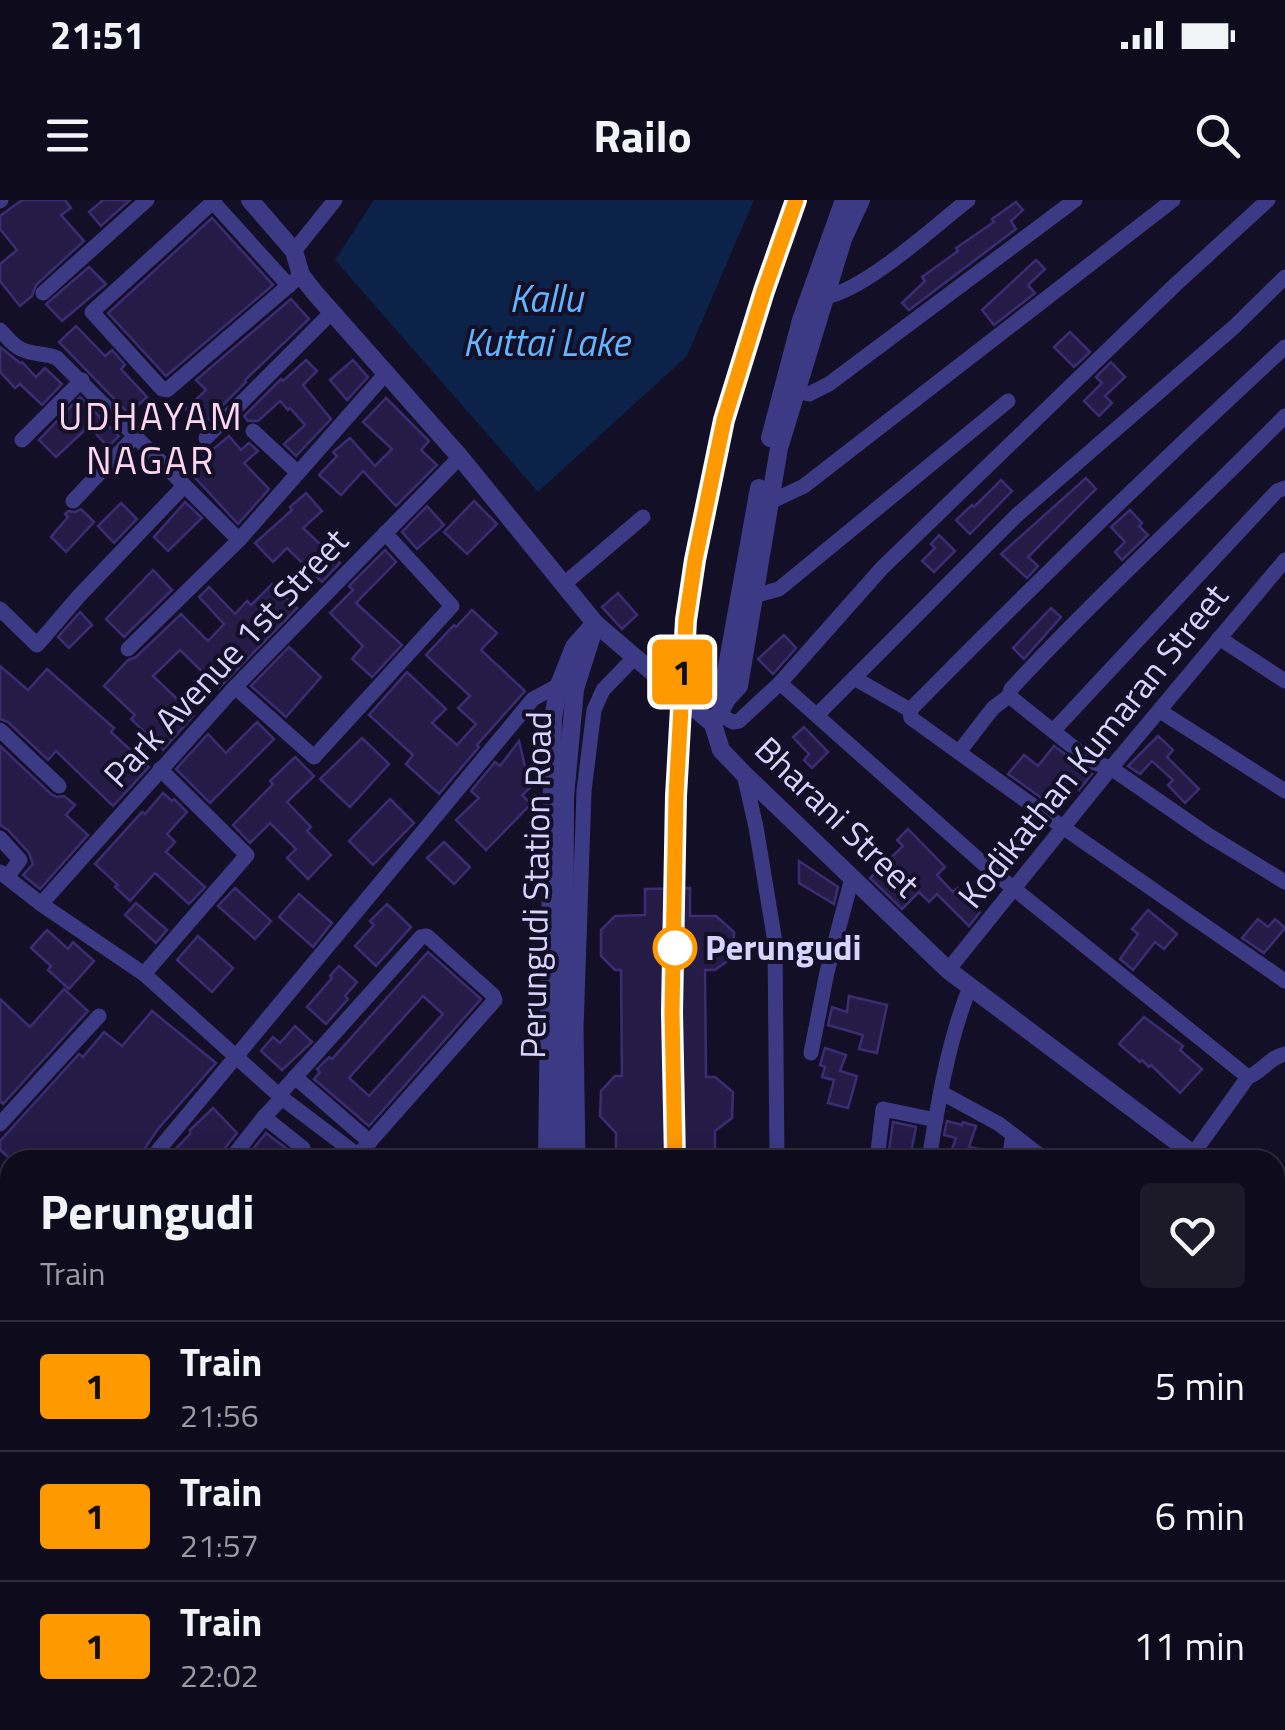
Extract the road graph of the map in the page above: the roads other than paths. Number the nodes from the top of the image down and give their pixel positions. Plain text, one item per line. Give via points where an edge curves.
1 (147, 200) edge
2 (250, 200) edge
3 (335, 200) edge
4 (844, 200) edge
5 (860, 200) edge
6 (968, 200) edge
7 (1075, 200) edge
8 (1173, 200) edge
9 (1268, 200) edge
10 (214, 201) edge
11 (294, 251) junction
12 (1285, 277) edge
13 (295, 280) junction
14 (43, 293) dead end
15 (826, 297) junction
16 (332, 312) junction
17 (0, 330) edge
18 (1285, 347) edge
19 (387, 372) junction
20 (82, 380) junction
21 (794, 392) junction
22 (1008, 401) dead end
23 (1285, 416) edge
24 (254, 431) dead end
25 (136, 436) junction
26 (206, 438) dead end
27 (22, 440) dead end
28 (460, 457) junction
29 (298, 473) junction
30 (184, 486) junction
31 (1285, 488) edge
32 (73, 502) dead end
33 (768, 503) junction
34 (642, 518) dead end
35 (385, 532) junction
36 (239, 540) junction
37 (1284, 565) edge
38 (564, 584) junction
39 (754, 596) junction
40 (0, 609) edge
41 (596, 624) junction
42 (1219, 638) junction
43 (128, 648) dead end
44 (634, 658) junction
45 (854, 678) junction
46 (1285, 681) edge
47 (780, 682) junction
48 (559, 685) junction
49 (235, 687) junction
50 (1009, 696) junction
51 (910, 710) junction
52 (1160, 710) junction
53 (719, 713) junction
54 (818, 715) junction
55 (0, 730) edge
56 (1054, 730) junction
57 (959, 752) junction
58 (1112, 768) junction
59 (160, 770) junction
60 (744, 774) junction
61 (59, 786) dead end
62 (1285, 791) edge
63 (1064, 828) junction
64 (0, 838) edge
65 (3, 874) edge
66 (852, 878) junction
67 (1285, 882) edge
68 (1015, 888) junction
69 (41, 904) junction
70 (948, 970) junction
71 (144, 974) junction
72 (1285, 981) edge
73 (970, 987) junction
74 (99, 1016) dead end
75 (811, 1054) dead end
76 (1285, 1054) edge
77 (236, 1058) junction
78 (295, 1077) junction
79 (1248, 1078) junction
80 (942, 1093) junction
81 (281, 1096) junction
82 (264, 1117) junction
83 (936, 1120) junction
84 (0, 1124) edge
85 (1013, 1135) junction
86 (370, 1142) junction
87 (158, 1150) edge
88 (238, 1150) edge
89 (303, 1150) edge
90 (351, 1150) edge
91 (366, 1150) edge
92 (547, 1150) edge
93 (564, 1150) edge
94 (578, 1150) edge
95 (778, 1150) edge
96 (878, 1150) edge
97 (932, 1150) edge
98 (1010, 1150) edge
99 (1033, 1150) edge
100 (1184, 1150) edge
101 (1199, 1150) edge

1 - 14 street
2 - 11 street, Bharani Street
3 - 11 street
4 - 53 street via 777,404
5 - 15 street
6 - 15 street via 873,274
7 - 21 street via 829,384 809,394
8 - 33 street via 804,486
9 - 47 street via 882,568
10 - 13 street
10 - 13 street via 92,315 164,390
11 - 13 street, Bharani Street
12 - 45 street via 1018,514
13 - 16 street, Bharani Street
15 - 21 street
16 - 19 street, Bharani Street
16 - 26 street
17 - 20 street via 17,348 53,355
18 - 51 street
19 - 28 street, Bharani Street
19 - 29 street
20 - 25 street
20 - 27 street
21 - 33 street
22 - 39 street via 779,589
23 - 50 street via 1064,632
24 - 29 street
25 - 30 street
25 - 32 street
28 - 35 street, Park Avenue 1st Street
28 - 38 street, Bharani Street
29 - 36 street
30 - 36 street
30 - 40 street via 36,645
31 - 56 street
33 - 39 street
34 - 38 street
35 - 49 street, Park Avenue 1st Street
35 - 49 street via 452,606 314,757
36 - 43 street
37 - 42 street, Kodikathan Kumaran Street
38 - 41 street, Bharani Street
39 - 53 street via 739,686
41 - 44 street, Bharani Street
41 - 48 street, Perungudi Station Road via 574,647
41 - 93 street, Perungudi Station Road via 574,688 565,796
42 - 46 street
42 - 52 street, Kodikathan Kumaran Street
44 - 53 street, Bharani Street
44 - 94 street via 603,690 594,710 584,792
45 - 51 street
45 - 54 street
47 - 53 street via 739,721
47 - 54 street
48 - 77 street via 533,699
48 - 92 street, Perungudi Station Road via 551,777
49 - 59 street, Park Avenue 1st Street
50 - 56 street
50 - 57 street
51 - 57 street via 911,718
52 - 58 street, Kodikathan Kumaran Street
52 - 62 street
53 - 60 street, Bharani Street via 721,750
54 - 68 street
55 - 61 street
56 - 58 street via 1092,762
57 - 63 street
58 - 63 street, Kodikathan Kumaran Street
58 - 67 street
59 - 69 street, Park Avenue 1st Street
59 - 71 street via 247,855
60 - 66 street, Bharani Street
60 - 95 street via 775,942
63 - 68 street, Kodikathan Kumaran Street
63 - 72 street
64 - 65 street via 20,860
65 - 69 street
66 - 70 street, Bharani Street
66 - 75 street
68 - 70 street, Kodikathan Kumaran Street
68 - 79 street
69 - 71 street
70 - 73 street, Bharani Street
71 - 77 street
73 - 80 street
73 - 100 street, Bharani Street
74 - 84 street
76 - 79 street
77 - 81 street
77 - 87 street
78 - 81 street
78 - 86 street
78 - 86 street via 427,936 494,1000
79 - 101 street
80 - 83 street
80 - 85 street
81 - 82 street
81 - 90 street
82 - 88 street
82 - 89 street
83 - 96 street via 884,1109
83 - 97 street
85 - 98 street
85 - 99 street
86 - 91 street

